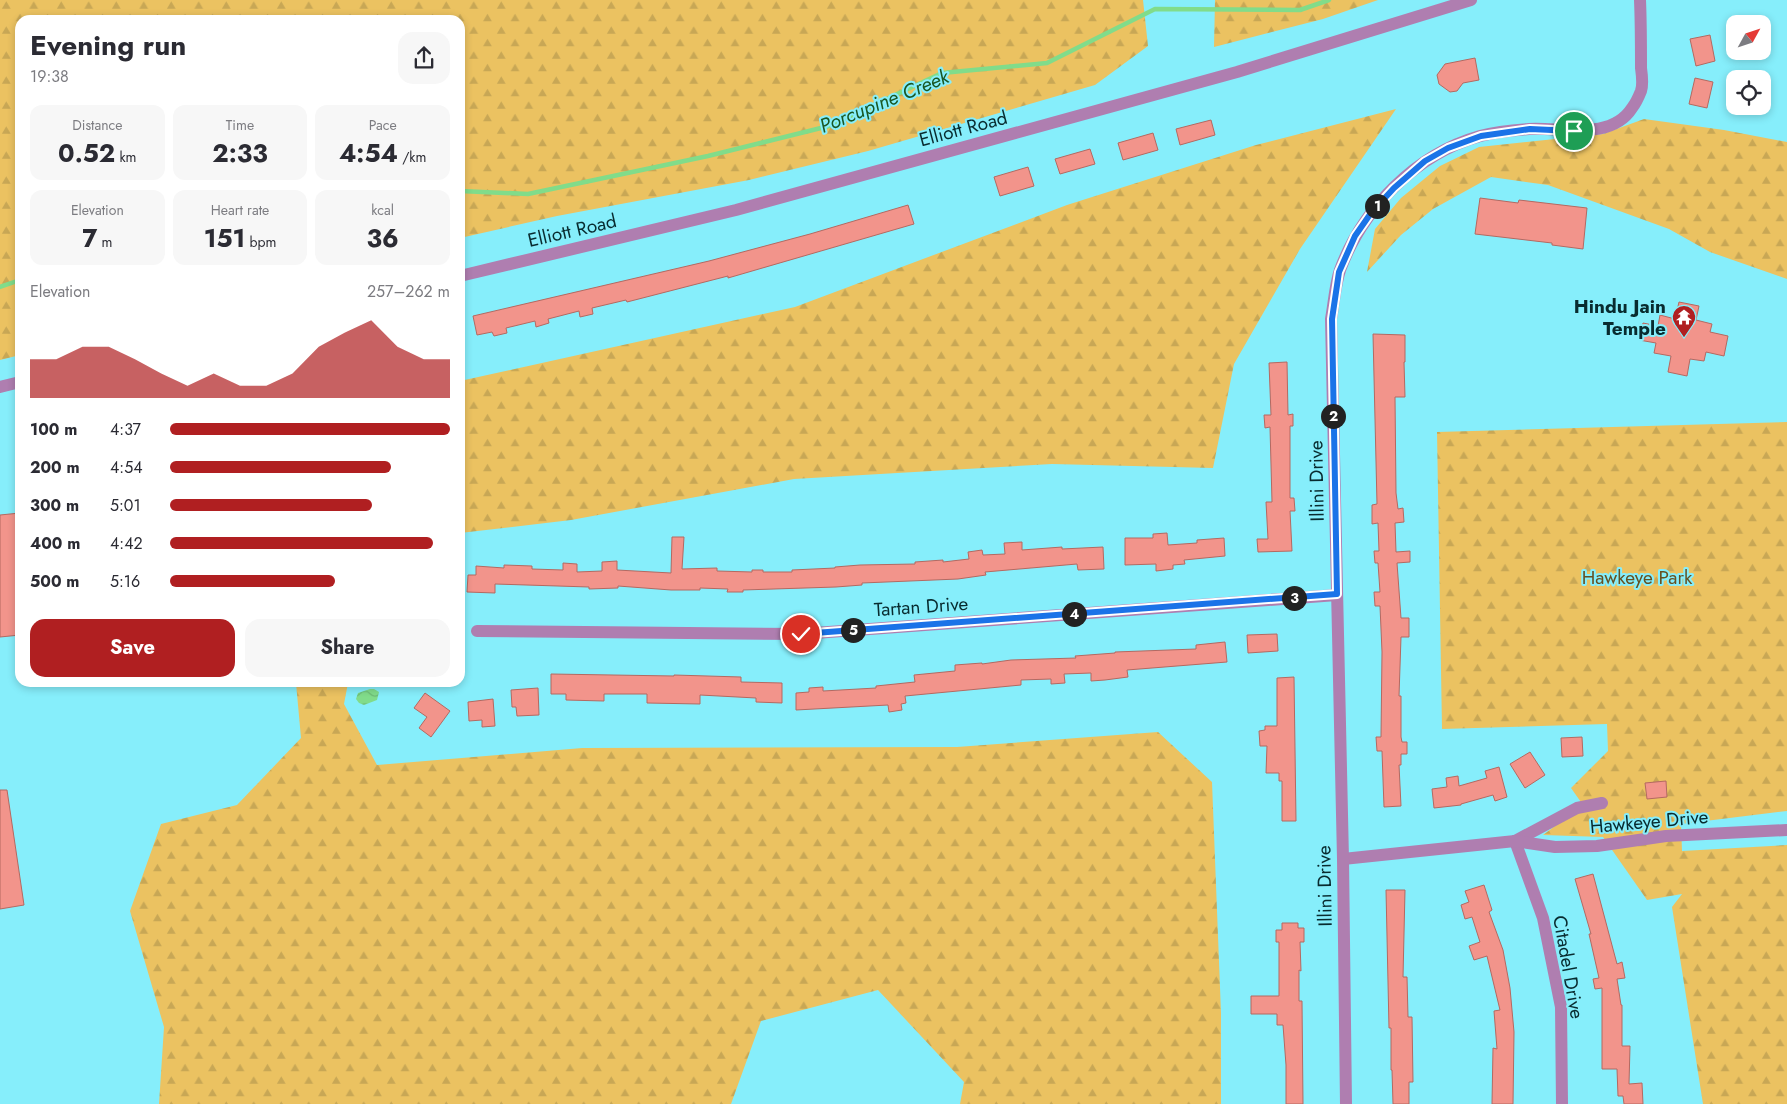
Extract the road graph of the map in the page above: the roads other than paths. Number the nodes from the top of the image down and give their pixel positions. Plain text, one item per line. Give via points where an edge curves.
1 (1471, 0) edge
2 (1640, 0) edge
3 (465, 275) edge
4 (15, 383) edge
5 (0, 387) edge
6 (1337, 594) junction
7 (477, 631) dead end
8 (1602, 803) dead end
9 (1787, 830) edge
10 (1515, 841) junction
11 (1343, 859) junction
12 (1346, 1104) edge
13 (1562, 1104) edge

1 - 3 street, Elliott Road via 1237,72 754,205
2 - 6 street, Illini Drive via 1642,90 1632,109 1619,122 1598,129 1530,129 1481,136 1448,148 1425,161 1394,188 1355,236 1339,272 1332,319
4 - 5 street
6 - 7 street, Tartan Drive via 801,634
6 - 11 street, Illini Drive
8 - 10 street, Hawkeye Drive via 1577,808
9 - 10 street, Hawkeye Drive via 1666,836 1597,846 1555,847
10 - 11 street, Hawkeye Drive
10 - 13 street, Citadel Drive via 1543,918 1561,1007
11 - 12 street, Illini Drive

